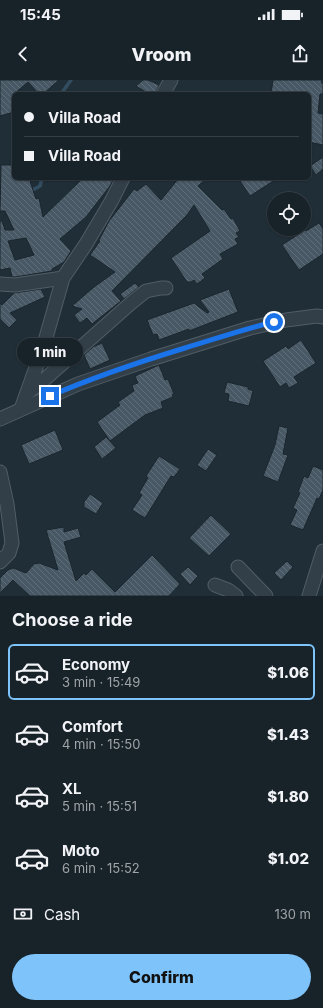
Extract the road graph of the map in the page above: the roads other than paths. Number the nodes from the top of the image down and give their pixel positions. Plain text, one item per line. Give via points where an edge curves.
1 (171, 80) edge
2 (164, 92) edge
3 (122, 180) edge
4 (64, 278) junction
5 (0, 284) edge
6 (166, 288) dead end
7 (323, 317) edge
8 (27, 393) junction
9 (21, 409) junction
10 (0, 419) edge
11 (0, 472) edge
12 (323, 551) edge
13 (0, 562) edge
14 (238, 567) dead end
15 (215, 585) dead end
16 (236, 596) edge
17 (266, 596) edge
18 (308, 596) edge

1 - 2 street
3 - 4 street
4 - 5 street via 15,285
4 - 8 street
6 - 8 street via 146,291
7 - 9 street via 286,320 250,328 78,384
8 - 9 street
9 - 10 street
11 - 13 street via 12,543 9,553
12 - 18 street
14 - 17 street
15 - 16 street

